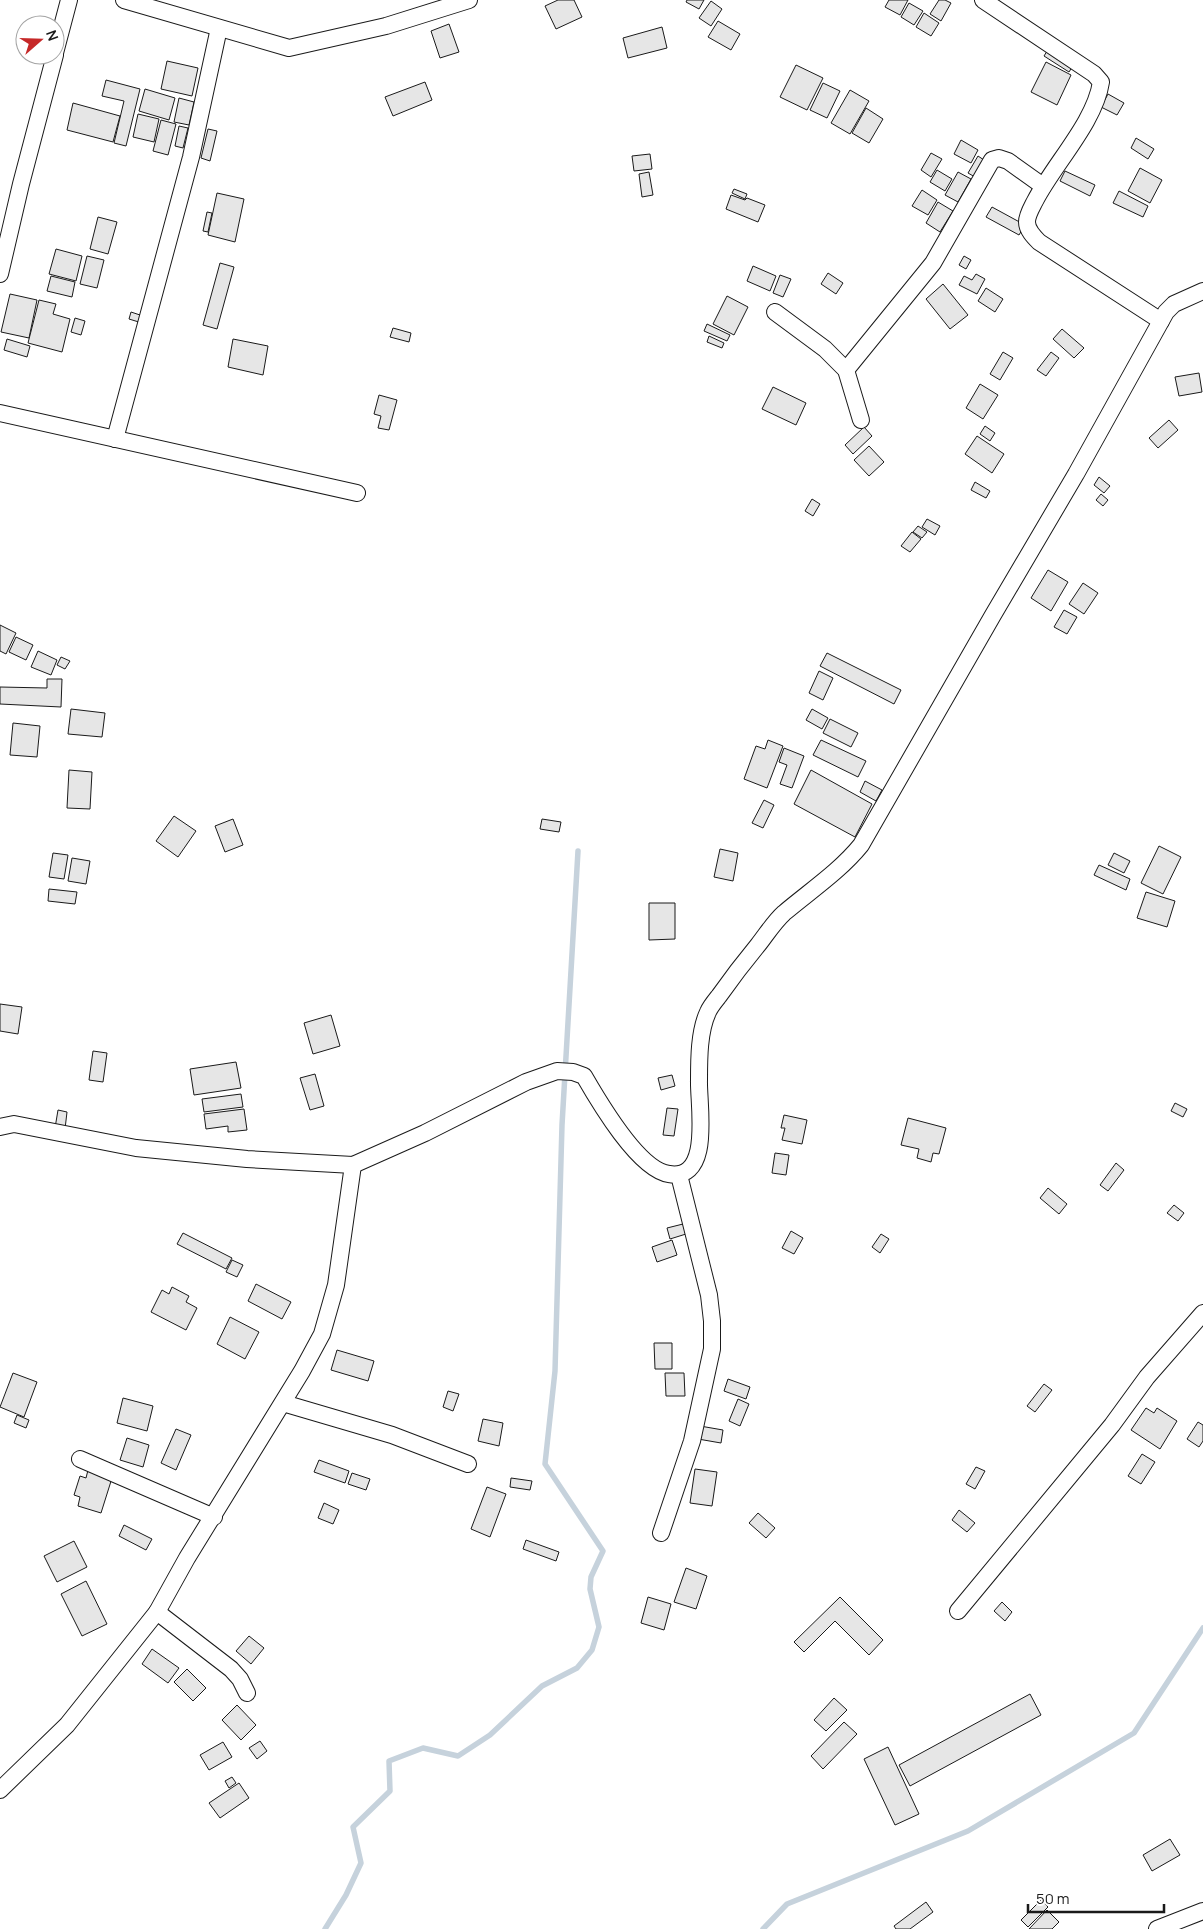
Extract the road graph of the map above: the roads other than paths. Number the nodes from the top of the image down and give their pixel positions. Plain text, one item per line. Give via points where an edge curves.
1 (69, 0) edge
2 (124, 0) edge
3 (468, 0) edge
4 (983, 0) edge
5 (65, 15) edge
6 (220, 28) junction
7 (52, 65) edge
8 (1043, 186) junction
9 (0, 274) edge
10 (1203, 291) edge
11 (775, 312) dead end
12 (1161, 322) junction
13 (846, 370) junction
14 (0, 413) edge
15 (861, 420) dead end
16 (115, 439) junction
17 (357, 492) dead end
18 (0, 1126) edge
19 (353, 1165) junction
20 (679, 1175) junction
21 (1203, 1313) edge
22 (283, 1403) junction
23 (80, 1459) dead end
24 (468, 1464) dead end
25 (214, 1517) junction
26 (661, 1533) dead end
27 (958, 1611) dead end
28 (157, 1612) junction
29 (247, 1694) dead end
30 (0, 1790) edge
31 (1203, 1911) edge
32 (1157, 1929) edge

1 - 5 street
2 - 6 street
3 - 6 street via 386,26 289,48
4 - 8 street via 1094,74 1101,82 1084,125
6 - 16 street via 190,157
7 - 9 street
8 - 12 street via 1029,213 1027,223 1032,234 1039,242
8 - 13 street via 1008,161 992,160 933,263
10 - 12 street via 1174,304
11 - 13 street via 825,349
12 - 20 street via 861,845 782,915 708,1012 700,1044 699,1148 694,1164
13 - 15 street
14 - 16 street
16 - 17 street
18 - 19 street via 14,1124 136,1148
19 - 20 street via 526,1082 557,1071 584,1076 642,1159 655,1169
19 - 22 street via 336,1285 324,1326
20 - 26 street via 710,1294 712,1349 692,1440
21 - 27 street
22 - 24 street via 392,1435
22 - 25 street
23 - 25 street
25 - 28 street
28 - 29 street via 231,1669
28 - 30 street via 67,1725
31 - 32 street

